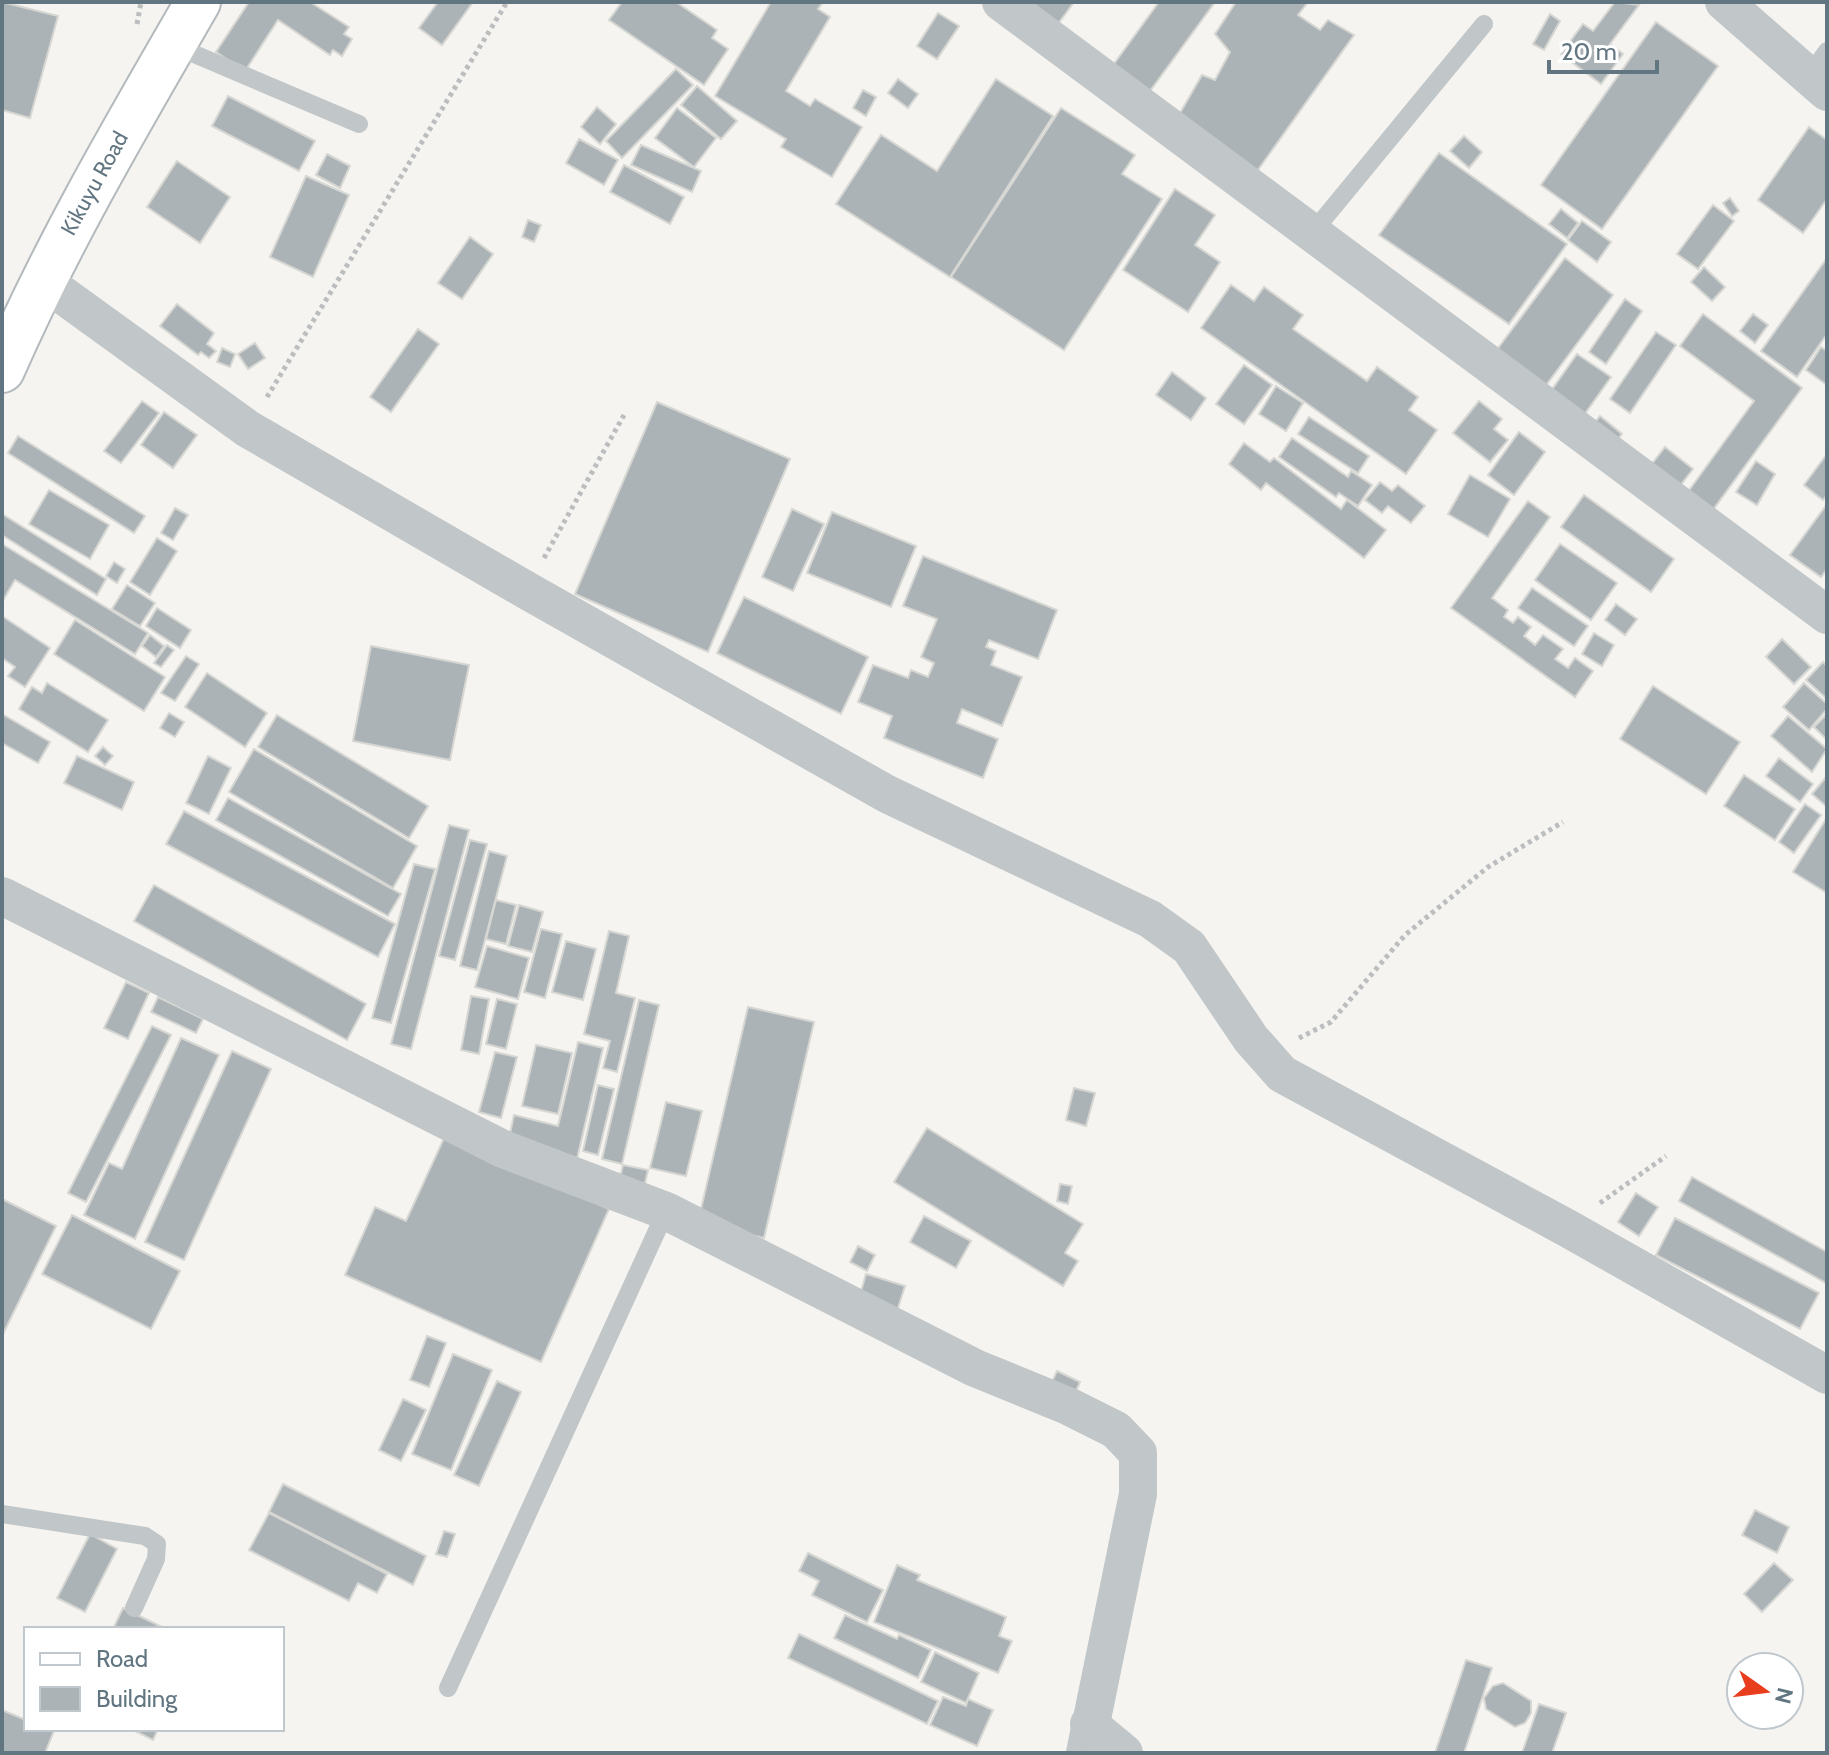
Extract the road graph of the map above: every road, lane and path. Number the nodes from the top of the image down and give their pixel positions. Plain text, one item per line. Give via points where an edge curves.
1 (198, 2) edge
2 (507, 2) edge
3 (1001, 2) edge
4 (1724, 2) edge
5 (1484, 24) dead end
6 (173, 45) junction
7 (1821, 73) edge
8 (359, 124) dead end
9 (1312, 233) junction
10 (42, 280) junction
11 (2, 370) edge
12 (624, 415) dead end
13 (248, 429) junction
14 (526, 590) junction
15 (1827, 615) edge
16 (1563, 822) dead end
17 (2, 896) edge
18 (1251, 1039) junction
19 (1666, 1156) dead end
20 (666, 1211) junction
21 (1567, 1228) junction
22 (1827, 1375) edge
23 (2, 1514) edge
24 (134, 1608) dead end
25 (448, 1688) dead end
26 (1087, 1739) edge
27 (1124, 1753) edge

1 - 6 main road, Kikuyu Road
2 - 13 path
3 - 9 street
4 - 7 street
5 - 9 lane
6 - 8 lane
6 - 10 main road, Kikuyu Road
9 - 15 street
10 - 11 main road, Kikuyu Road
10 - 13 street
12 - 14 path
13 - 14 street
14 - 18 street via 887,794 1150,919 1189,947
16 - 18 path via 1488,867 1405,935 1331,1022 1288,1043
17 - 20 street via 503,1149
18 - 21 street via 1282,1074
19 - 21 path
20 - 25 lane
20 - 26 street via 975,1368 1116,1430 1138,1453 1138,1494
21 - 22 street
23 - 24 lane via 145,1536 157,1544 156,1559
26 - 27 street

